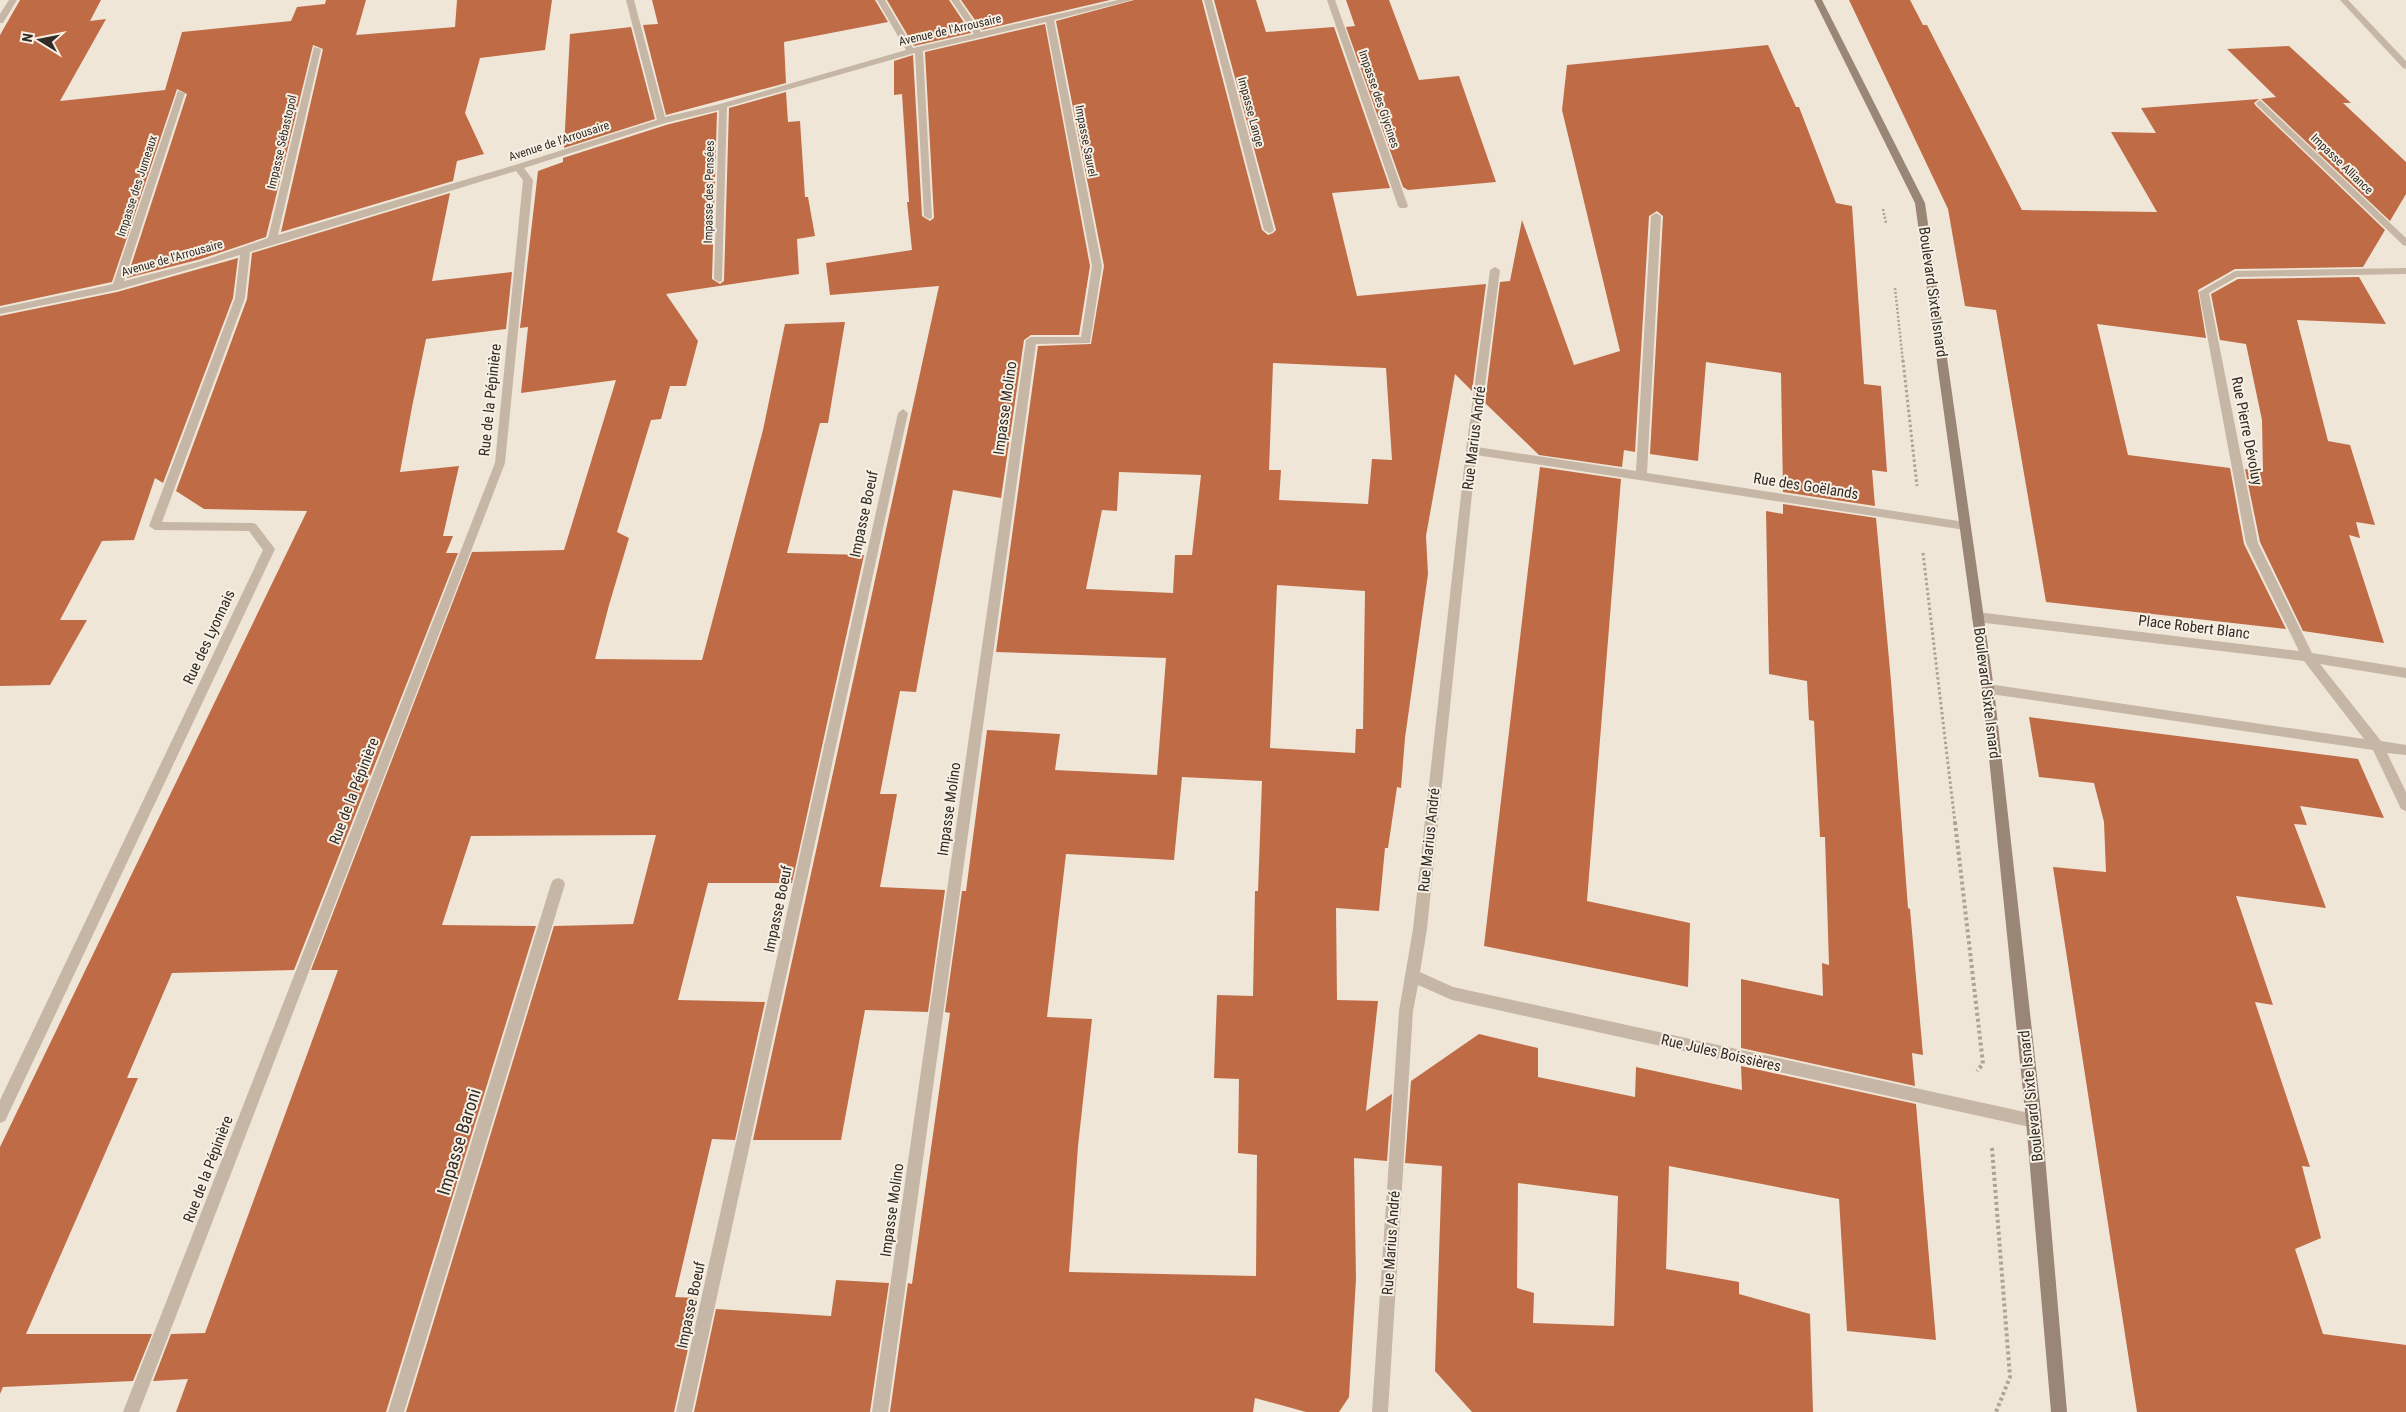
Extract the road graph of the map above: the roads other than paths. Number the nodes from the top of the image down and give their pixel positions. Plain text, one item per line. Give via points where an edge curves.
1 (13, 0) edge
2 (630, 0) edge
3 (881, 0) edge
4 (955, 0) edge
5 (1128, 0) edge
6 (1208, 0) edge
7 (1331, 0) edge
8 (1818, 0) edge
9 (2344, 0) edge
10 (1116, 2) edge
11 (1050, 20) junction
12 (0, 21) edge
13 (979, 35) junction
14 (317, 50) dead end
15 (915, 50) junction
16 (2406, 66) edge
17 (180, 93) dead end
18 (2260, 104) dead end
19 (723, 106) junction
20 (662, 121) junction
21 (518, 167) junction
22 (1403, 206) dead end
23 (929, 216) dead end
24 (1656, 216) dead end
25 (1269, 230) dead end
26 (272, 240) junction
27 (2406, 243) edge
28 (246, 250) junction
29 (1097, 266) joint
30 (1495, 270) dead end
31 (2406, 271) edge
32 (719, 279) dead end
33 (118, 287) junction
34 (0, 312) edge
35 (903, 413) dead end
36 (1471, 450) junction
37 (1641, 476) junction
38 (1965, 526) junction
39 (1977, 617) junction
40 (2308, 657) junction
41 (2406, 673) edge
42 (1988, 689) junction
43 (2377, 746) junction
44 (2406, 750) edge
45 (2406, 805) edge
46 (558, 884) dead end
47 (1411, 975) junction
48 (0, 1116) edge
49 (2034, 1122) junction
50 (131, 1412) edge
51 (396, 1412) edge
52 (684, 1412) edge
53 (880, 1412) edge
54 (1380, 1412) edge
55 (2059, 1412) edge

1 - 12 street
2 - 20 street
3 - 15 street
4 - 13 street
5 - 10 street, Avenue de l'Arrousaire
6 - 25 street, Impasse Lange
7 - 22 street, Impasse des Glycines
8 - 38 street, Boulevard Sixte Isnard via 1920,202
9 - 16 street
10 - 11 street, Avenue de l'Arrousaire
11 - 13 street, Avenue de l'Arrousaire
11 - 29 street, Impasse Saurel
13 - 15 street, Avenue de l'Arrousaire
14 - 26 street, Impasse Sébastopol
15 - 19 street, Avenue de l'Arrousaire
15 - 23 street
17 - 33 street, Impasse des Jumeaux
18 - 27 street, Impasse Alliance
19 - 20 street, Avenue de l'Arrousaire
19 - 32 street, Impasse des Pensées
20 - 21 street, Avenue de l'Arrousaire
21 - 26 street, Avenue de l'Arrousaire
21 - 50 street, Rue de la Pépinière via 528,180 500,463
24 - 37 street
26 - 28 street, Avenue de l'Arrousaire
28 - 33 street, Avenue de l'Arrousaire
28 - 48 street, Rue des Lyonnais via 240,298 154,526 252,526 269,549
29 - 53 street, Impasse Molino via 1086,340 1031,340
30 - 36 street, Rue Marius André
31 - 40 street, Rue Pierre Dévoluy via 2235,274 2204,292 2252,543
33 - 34 street, Avenue de l'Arrousaire
35 - 52 street, Impasse Boeuf
36 - 37 street, Rue des Goëlands
36 - 47 street, Rue Marius André via 1421,919
37 - 38 street, Rue des Goëlands
38 - 39 street, Boulevard Sixte Isnard
39 - 40 street, Place Robert Blanc
39 - 42 street, Boulevard Sixte Isnard
40 - 41 street, Place Robert Blanc
40 - 43 street, Rue Pierre Dévoluy
42 - 43 street
42 - 49 street, Boulevard Sixte Isnard
43 - 44 street
43 - 45 street, Rue Pierre Dévoluy
46 - 51 street, Impasse Baroni
47 - 49 street, Rue Jules Boissières via 1452,993
47 - 54 street, Rue Marius André
49 - 55 street, Boulevard Sixte Isnard

